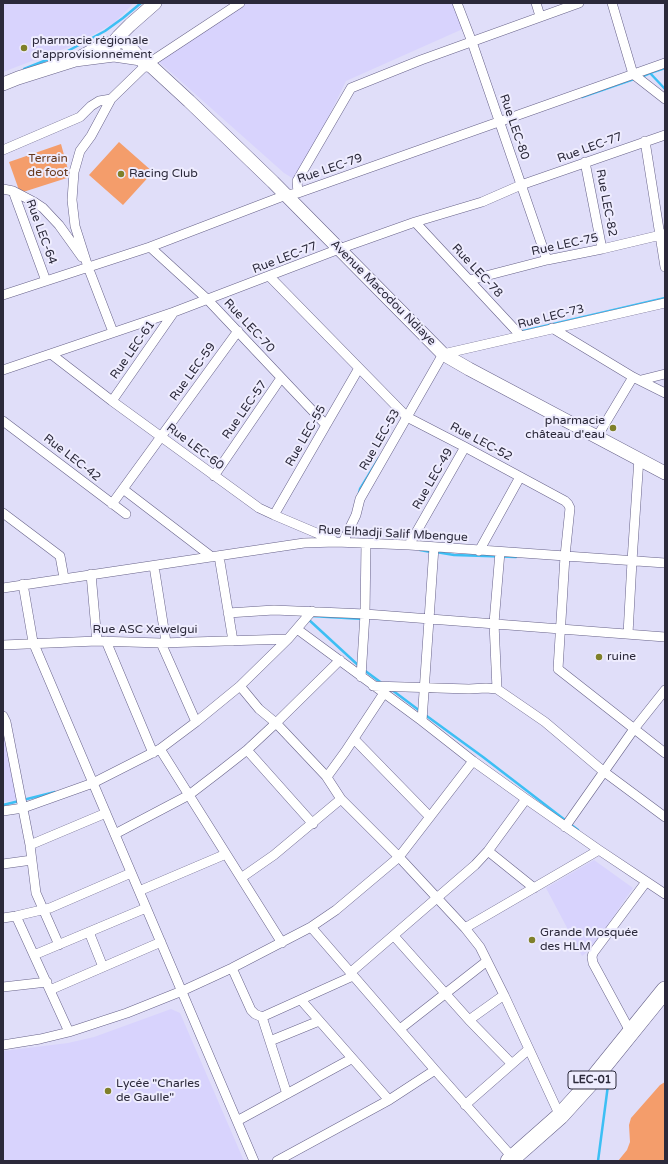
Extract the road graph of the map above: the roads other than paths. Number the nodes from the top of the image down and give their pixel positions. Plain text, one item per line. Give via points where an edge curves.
1 (155, 3) edge
2 (240, 3) edge
3 (457, 3) edge
4 (536, 3) edge
5 (579, 3) edge
6 (612, 3) edge
7 (540, 16) junction
8 (472, 42) junction
9 (118, 48) junction
10 (143, 62) junction
11 (665, 62) edge
12 (633, 74) junction
13 (3, 84) edge
14 (111, 99) junction
15 (665, 99) edge
16 (500, 121) junction
17 (665, 135) edge
18 (645, 141) junction
19 (3, 150) edge
20 (585, 162) junction
21 (521, 185) junction
22 (3, 189) edge
23 (13, 191) junction
24 (292, 194) junction
25 (415, 222) junction
26 (662, 235) edge
27 (150, 247) junction
28 (602, 249) junction
29 (339, 250) junction
30 (547, 260) junction
31 (88, 267) junction
32 (665, 267) edge
33 (270, 277) junction
34 (470, 280) junction
35 (46, 281) junction
36 (3, 295) edge
37 (207, 299) junction
38 (665, 303) edge
39 (174, 312) junction
40 (552, 328) junction
41 (238, 331) junction
42 (113, 332) junction
43 (521, 336) junction
44 (51, 354) junction
45 (444, 354) junction
46 (359, 368) junction
47 (3, 370) edge
48 (665, 374) edge
49 (281, 378) junction
50 (637, 379) junction
51 (665, 393) edge
52 (112, 401) junction
53 (407, 417) junction
54 (3, 421) edge
55 (326, 425) junction
56 (161, 436) junction
57 (597, 437) junction
58 (465, 447) junction
59 (639, 458) junction
60 (665, 473) edge
61 (214, 476) junction
62 (520, 477) junction
63 (123, 489) junction
64 (112, 504) junction
65 (3, 514) edge
66 (126, 514) dead end
67 (274, 515) junction
68 (339, 542) junction
69 (366, 543) junction
70 (408, 545) junction
71 (434, 547) junction
72 (478, 551) junction
73 (500, 552) junction
74 (215, 556) junction
75 (565, 556) junction
76 (632, 561) junction
77 (665, 563) edge
78 (154, 566) junction
79 (91, 574) junction
80 (64, 578) junction
81 (23, 584) junction
82 (3, 588) edge
83 (312, 611) junction
84 (228, 613) junction
85 (365, 614) junction
86 (429, 618) junction
87 (494, 623) junction
88 (560, 628) junction
89 (297, 629) junction
90 (628, 634) junction
91 (665, 636) edge
92 (288, 639) junction
93 (101, 641) junction
94 (33, 642) junction
95 (164, 642) junction
96 (233, 642) junction
97 (3, 644) edge
98 (340, 660) junction
99 (361, 676) junction
100 (240, 686) junction
101 (373, 686) junction
102 (425, 687) junction
103 (497, 690) junction
104 (665, 690) edge
105 (384, 693) junction
106 (3, 716) edge
107 (422, 721) junction
108 (196, 722) junction
109 (276, 723) junction
110 (634, 728) junction
111 (354, 739) junction
112 (247, 750) junction
113 (157, 751) junction
114 (665, 753) edge
115 (473, 761) junction
116 (603, 771) junction
117 (326, 776) junction
118 (93, 783) junction
119 (189, 795) junction
120 (341, 799) junction
121 (526, 799) junction
122 (23, 808) junction
123 (3, 811) edge
124 (106, 813) junction
125 (665, 816) edge
126 (430, 817) junction
127 (313, 824) junction
128 (564, 827) junction
129 (115, 834) junction
130 (30, 844) junction
131 (599, 850) junction
132 (488, 851) junction
133 (226, 854) junction
134 (398, 857) junction
135 (32, 860) junction
136 (3, 864) edge
137 (131, 873) junction
138 (241, 878) junction
139 (646, 882) junction
140 (534, 888) junction
141 (139, 891) junction
142 (665, 894) edge
143 (438, 898) junction
144 (146, 908) junction
145 (42, 910) junction
146 (16, 916) junction
147 (3, 917) edge
148 (311, 927) junction
149 (465, 928) junction
150 (89, 932) junction
151 (394, 936) junction
152 (160, 942) junction
153 (282, 943) junction
154 (58, 945) junction
155 (34, 955) junction
156 (487, 960) junction
157 (103, 967) junction
158 (232, 968) junction
159 (351, 974) junction
160 (48, 986) junction
161 (3, 987) edge
162 (665, 990) edge
163 (182, 991) junction
164 (445, 994) junction
165 (504, 995) junction
166 (301, 1000) junction
167 (262, 1017) junction
168 (469, 1020) junction
169 (319, 1021) junction
170 (400, 1029) junction
171 (69, 1032) junction
172 (631, 1033) junction
173 (270, 1041) junction
174 (3, 1045) edge
175 (529, 1049) junction
176 (352, 1058) junction
177 (512, 1064) junction
178 (435, 1070) junction
179 (287, 1094) junction
180 (389, 1100) junction
181 (465, 1105) junction
182 (560, 1116) junction
183 (237, 1121) junction
184 (511, 1160) edge
185 (254, 1161) edge
186 (277, 1161) edge

1 - 9 street via 130,25
2 - 10 street
3 - 8 street, Rue LEC-80
4 - 7 street
5 - 7 street
6 - 12 street
7 - 8 street
8 - 16 street, Rue LEC-80
8 - 24 street via 351,88
9 - 10 street
9 - 13 street
10 - 14 street
10 - 24 street, Avenue Macodou Ndiaye via 151,66
11 - 12 street, Rue LEC-79
12 - 15 street
12 - 16 street, Rue LEC-79
14 - 19 street via 99,101 80,118
14 - 31 street via 80,151 74,172 73,214
16 - 21 street, Rue LEC-80
16 - 24 street, Rue LEC-79
17 - 18 street, Rue LEC-77
18 - 20 street, Rue LEC-77
18 - 26 street
20 - 21 street, Rue LEC-77
20 - 28 street, Rue LEC-82
21 - 25 street, Rue LEC-77 via 482,202
21 - 30 street, Rue LEC-80
22 - 23 street
23 - 31 street via 34,202 60,224
23 - 35 street, Rue LEC-64
24 - 27 street, Rue LEC-79
24 - 29 street, Avenue Macodou Ndiaye
25 - 29 street, Rue LEC-77
25 - 34 street, Rue LEC-78
26 - 28 street, Rue LEC-75
26 - 32 street
27 - 31 street, Rue LEC-79
27 - 37 street, Rue LEC-70
28 - 30 street, Rue LEC-75
29 - 33 street, Rue LEC-77
29 - 45 street, Avenue Macodou Ndiaye
30 - 34 street, Rue LEC-75
31 - 35 street, Rue LEC-79
31 - 42 street
33 - 37 street, Rue LEC-77
33 - 46 street, Rue LEC-52
34 - 43 street, Rue LEC-78
35 - 36 street, Rue LEC-79
37 - 39 street, Rue LEC-77
37 - 41 street, Rue LEC-70
38 - 40 street, Rue LEC-73
39 - 42 street, Rue LEC-77
39 - 52 street, Rue LEC-61
40 - 43 street, Rue LEC-73
40 - 50 street
41 - 49 street, Rue LEC-70
41 - 56 street, Rue LEC-59
42 - 44 street, Rue LEC-77
43 - 45 street, Rue LEC-73
44 - 47 street, Rue LEC-77
44 - 52 street, Rue LEC-60
45 - 53 street, Rue LEC-53
45 - 57 street, Avenue Macodou Ndiaye
46 - 53 street, Rue LEC-52
46 - 55 street, Rue LEC-55
48 - 50 street
49 - 55 street, Rue LEC-70
49 - 61 street, Rue LEC-57
50 - 51 street
50 - 57 street
52 - 56 street, Rue LEC-60
53 - 58 street, Rue LEC-52
53 - 68 street, Rue LEC-53 via 360,499 356,516
54 - 64 street, Rue LEC-42
55 - 67 street, Rue LEC-55
56 - 61 street, Rue LEC-60
56 - 63 street, Rue LEC-59
57 - 59 street, Avenue Macodou Ndiaye
58 - 62 street, Rue LEC-52
58 - 70 street, Rue LEC-49
59 - 60 street, Avenue Macodou Ndiaye
59 - 76 street
61 - 67 street, Rue LEC-60 via 259,508
62 - 72 street
62 - 75 street, Rue LEC-52 via 568,504 570,508
63 - 64 street, Rue LEC-59
63 - 74 street
64 - 66 street, Rue LEC-42
65 - 80 street via 60,556
67 - 68 street, Rue LEC-60
68 - 69 street, Rue Elhadji Salif Mbengue
68 - 74 street, Rue Elhadji Salif Mbengue via 304,543
69 - 70 street, Rue Elhadji Salif Mbengue
69 - 85 street
70 - 71 street, Rue Elhadji Salif Mbengue
71 - 72 street, Rue Elhadji Salif Mbengue
71 - 86 street
72 - 73 street, Rue Elhadji Salif Mbengue
73 - 75 street, Rue Elhadji Salif Mbengue
73 - 87 street
74 - 78 street, Rue Elhadji Salif Mbengue
74 - 84 street
75 - 76 street, Rue Elhadji Salif Mbengue
75 - 88 street, Rue LEC-52
76 - 77 street, Rue Elhadji Salif Mbengue
76 - 90 street
78 - 79 street, Rue Elhadji Salif Mbengue
78 - 95 street
79 - 80 street, Rue Elhadji Salif Mbengue
79 - 93 street
80 - 81 street, Rue Elhadji Salif Mbengue
81 - 82 street, Rue Elhadji Salif Mbengue
81 - 94 street
83 - 84 street
83 - 85 street
83 - 89 street
84 - 96 street
85 - 86 street
85 - 99 street
86 - 87 street
86 - 102 street
87 - 88 street
87 - 103 street
88 - 90 street
88 - 110 street, Rue LEC-52 via 558,670
89 - 92 street
89 - 98 street
90 - 91 street
92 - 96 street, Rue ASC Xewelgui
92 - 100 street
93 - 94 street, Rue ASC Xewelgui
93 - 95 street, Rue ASC Xewelgui
93 - 113 street
94 - 97 street, Rue ASC Xewelgui
94 - 118 street
95 - 96 street, Rue ASC Xewelgui
95 - 108 street
98 - 99 street
98 - 109 street
99 - 101 street
100 - 108 street
100 - 109 street via 259,709
101 - 102 street
101 - 105 street
102 - 103 street
102 - 107 street
103 - 116 street via 545,722
104 - 110 street
105 - 107 street
105 - 111 street
106 - 122 street
107 - 115 street
108 - 113 street
109 - 112 street
109 - 117 street
110 - 114 street
110 - 116 street
111 - 117 street
111 - 126 street
112 - 119 street
112 - 127 street
113 - 118 street
113 - 119 street
115 - 121 street
115 - 126 street
116 - 125 street
116 - 128 street
117 - 120 street
118 - 122 street
118 - 124 street
119 - 129 street
119 - 133 street
120 - 127 street
120 - 134 street
121 - 128 street
121 - 132 street
122 - 123 street
122 - 130 street
124 - 129 street
124 - 130 street
126 - 134 street
127 - 138 street
128 - 131 street
129 - 137 street
130 - 135 street
131 - 139 street
131 - 140 street
132 - 140 street
132 - 143 street
133 - 138 street
133 - 141 street
134 - 143 street
134 - 148 street via 341,906
135 - 136 street
135 - 145 street via 36,893
137 - 141 street
137 - 145 street
138 - 153 street
139 - 142 street
139 - 172 street via 592,957
140 - 149 street
141 - 144 street
143 - 149 street
143 - 151 street
144 - 150 street
144 - 152 street
145 - 146 street
145 - 154 street
146 - 147 street
146 - 155 street
148 - 153 street
148 - 159 street
149 - 156 street
150 - 154 street
150 - 157 street
151 - 159 street
151 - 164 street
152 - 157 street
152 - 163 street
153 - 158 street
154 - 155 street
155 - 160 street
156 - 164 street
156 - 165 street
157 - 160 street
158 - 163 street
158 - 167 street via 251,1010
159 - 166 street
159 - 170 street
160 - 161 street
160 - 171 street
162 - 172 highway, LEC-01
163 - 171 street
163 - 183 street
164 - 168 street
164 - 170 street
165 - 168 street
165 - 175 street
166 - 167 street
166 - 169 street
167 - 173 street
168 - 177 street
169 - 173 street
169 - 176 street
170 - 178 street
171 - 174 street
172 - 182 highway, LEC-01
173 - 179 street
175 - 177 street
175 - 182 street
176 - 179 street
176 - 180 street
177 - 181 street
178 - 180 street
178 - 181 street
179 - 183 street
180 - 186 street
181 - 184 street
182 - 184 highway, LEC-01
183 - 185 street

